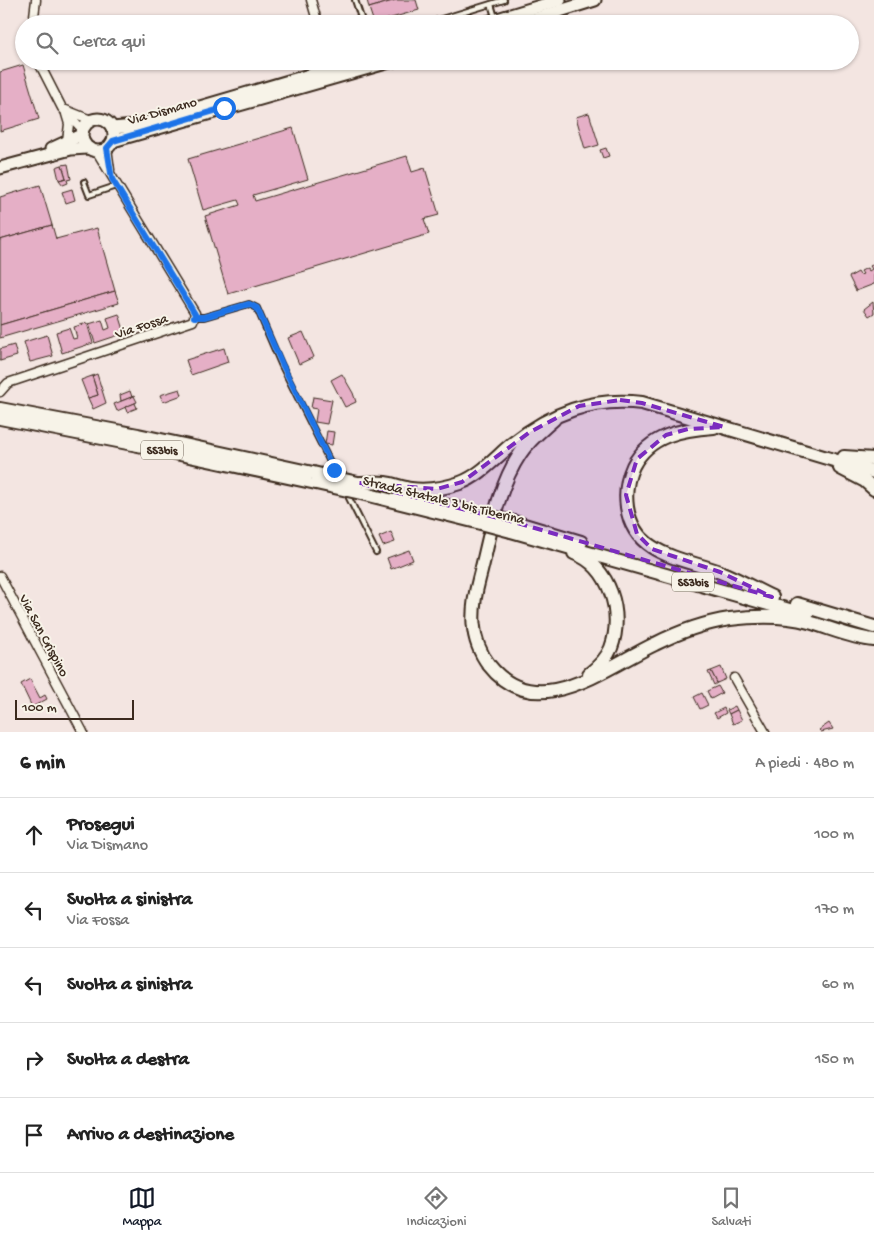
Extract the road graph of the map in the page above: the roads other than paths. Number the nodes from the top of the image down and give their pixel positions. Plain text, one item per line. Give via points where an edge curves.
1 (36, 0) edge
2 (311, 0) edge
3 (355, 0) edge
4 (504, 0) edge
5 (560, 0) edge
6 (595, 0) edge
7 (491, 4) junction
8 (34, 15) edge
9 (315, 15) edge
10 (360, 15) edge
11 (455, 15) edge
12 (495, 15) edge
13 (515, 15) edge
14 (547, 15) edge
15 (43, 70) edge
16 (312, 70) edge
17 (362, 70) edge
18 (64, 110) junction
19 (91, 120) junction
20 (112, 128) junction
21 (82, 132) junction
22 (67, 141) junction
23 (101, 147) junction
24 (30, 159) junction
25 (0, 168) edge
26 (84, 182) dead end
27 (114, 182) junction
28 (194, 317) junction
29 (0, 392) edge
30 (4, 414) edge
31 (554, 418) junction
32 (724, 427) junction
33 (809, 452) junction
34 (874, 459) edge
35 (334, 470) dead end
36 (874, 472) edge
37 (360, 488) junction
38 (874, 489) edge
39 (348, 496) dead end
40 (512, 527) junction
41 (376, 552) dead end
42 (0, 576) edge
43 (772, 597) junction
44 (874, 627) edge
45 (874, 636) edge
46 (874, 640) edge
47 (734, 678) dead end
48 (578, 684) junction
49 (83, 732) edge
50 (765, 732) edge

1 - 8 street
2 - 9 street
3 - 10 lane
4 - 7 lane
5 - 13 main road
6 - 14 main road
7 - 11 lane
7 - 12 lane
15 - 18 street
16 - 20 main road, Via Dismano via 135,126
17 - 23 main road, Via Dismano
18 - 19 street
18 - 21 street
18 - 22 street via 69,124
19 - 20 main road via 106,121
19 - 21 main road
20 - 23 main road
21 - 22 main road, Via Dismano
21 - 23 main road
22 - 24 main road, Via Dismano
23 - 24 main road, Via Dismano via 71,149
23 - 27 street
24 - 25 main road, Via Dismano
26 - 27 lane via 89,195
27 - 28 street
28 - 29 street, Via Fossa via 193,321 8,383
28 - 35 lane via 249,304 257,308
30 - 37 highway, Strada Statale 3 bis Tiberina / SS3bis, bridge
31 - 32 highway via 579,406 620,400 642,403
31 - 37 highway via 512,444 488,466 462,482 437,489 412,489 385,483
31 - 48 highway via 534,437 511,468 502,489 474,596 472,619 482,656 494,672 512,684 531,690 555,691
32 - 33 highway
32 - 43 highway via 688,428 666,435 648,447 629,474 628,516 637,534 652,549 720,572
33 - 34 highway
33 - 36 highway
33 - 38 highway via 865,481
37 - 40 highway, Strada Statale 3 bis Tiberina / SS3bis, bridge
39 - 41 lane
40 - 43 highway, Strada Statale 3 bis Tiberina / SS3bis
40 - 45 highway, Strada Statale 3 bis Tiberina / SS3bis
40 - 48 highway via 579,555 598,570 609,587 615,607 616,628 611,648 599,666
42 - 49 street, Via San Crispino
43 - 44 highway, Strada Statale 3 bis Tiberina / SS3bis
46 - 48 highway via 806,621 730,619 683,631
47 - 50 street

